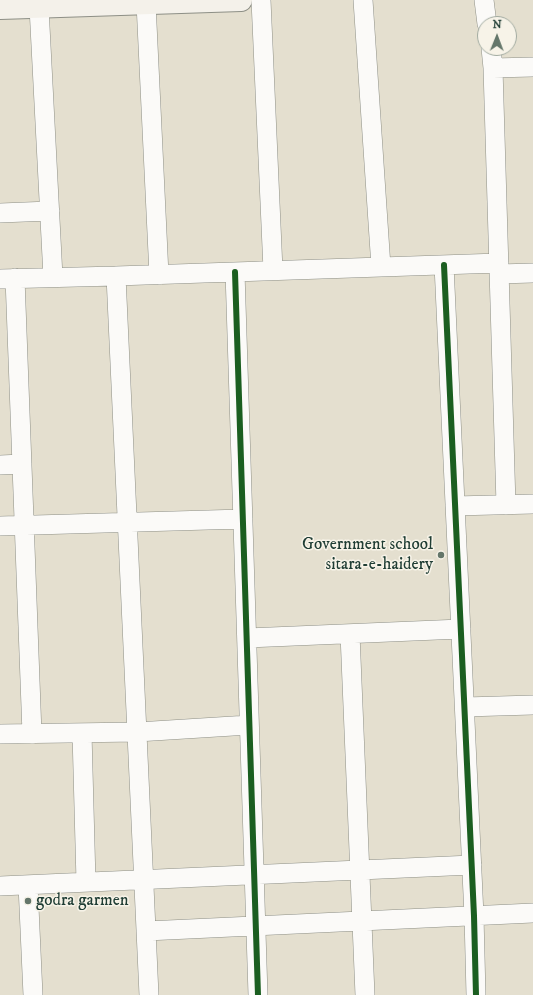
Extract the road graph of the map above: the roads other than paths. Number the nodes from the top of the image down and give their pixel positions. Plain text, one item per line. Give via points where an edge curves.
1 (241, 0) edge
2 (261, 0) edge
3 (364, 0) edge
4 (484, 0) edge
5 (146, 3) junction
6 (0, 8) edge
7 (39, 8) junction
8 (487, 16) edge
9 (492, 56) edge
10 (533, 66) edge
11 (493, 68) junction
12 (50, 211) junction
13 (0, 213) edge
14 (444, 265) junction
15 (381, 267) junction
16 (499, 269) junction
17 (273, 270) junction
18 (235, 272) junction
19 (533, 273) edge
20 (159, 275) junction
21 (116, 276) junction
22 (53, 277) junction
23 (7, 278) edge
24 (22, 464) junction
25 (0, 465) edge
26 (533, 504) edge
27 (506, 505) junction
28 (455, 506) junction
29 (243, 519) junction
30 (128, 522) junction
31 (24, 525) junction
32 (0, 526) edge
33 (461, 629) junction
34 (350, 634) junction
35 (247, 638) junction
36 (533, 705) edge
37 (465, 707) junction
38 (249, 725) junction
39 (137, 732) junction
40 (82, 733) junction
41 (0, 734) edge
42 (32, 734) junction
43 (472, 865) junction
44 (360, 870) junction
45 (254, 874) junction
46 (144, 879) junction
47 (86, 882) junction
48 (28, 885) junction
49 (0, 886) edge
50 (533, 913) edge
51 (474, 916) junction
52 (362, 921) junction
53 (255, 927) junction
54 (146, 932) junction
55 (33, 995) edge
56 (149, 995) edge
57 (258, 995) edge
58 (365, 995) edge
59 (476, 995) edge

1 - 5 main road
2 - 17 street
3 - 15 street
4 - 8 street
5 - 7 main road
5 - 20 street
6 - 7 main road
7 - 12 street
9 - 11 street
10 - 11 street
11 - 16 street
12 - 13 street
12 - 22 street
14 - 15 street
14 - 16 street
14 - 28 street
15 - 17 street
16 - 19 street
16 - 27 street
17 - 18 street
18 - 20 street
18 - 29 street
20 - 21 street
21 - 22 street
21 - 30 street
22 - 23 street
23 - 24 street
24 - 25 street
24 - 31 street
26 - 27 street
27 - 28 street
28 - 33 street
29 - 30 street
29 - 35 street
30 - 31 street
30 - 39 street
31 - 32 street
31 - 42 street
33 - 34 street
33 - 37 street
34 - 35 street
34 - 44 street
35 - 38 street
36 - 37 street
37 - 43 street
38 - 39 street
38 - 45 street
39 - 40 street
39 - 46 street
40 - 42 street
40 - 47 street
41 - 42 street
43 - 44 street
43 - 51 street
44 - 45 street
44 - 52 street
45 - 46 street
45 - 53 street
46 - 47 street
46 - 54 street
47 - 48 street
48 - 49 street
48 - 55 street
50 - 51 street
51 - 52 street
51 - 59 street
52 - 53 street
52 - 58 street
53 - 54 street
53 - 57 street
54 - 56 street

